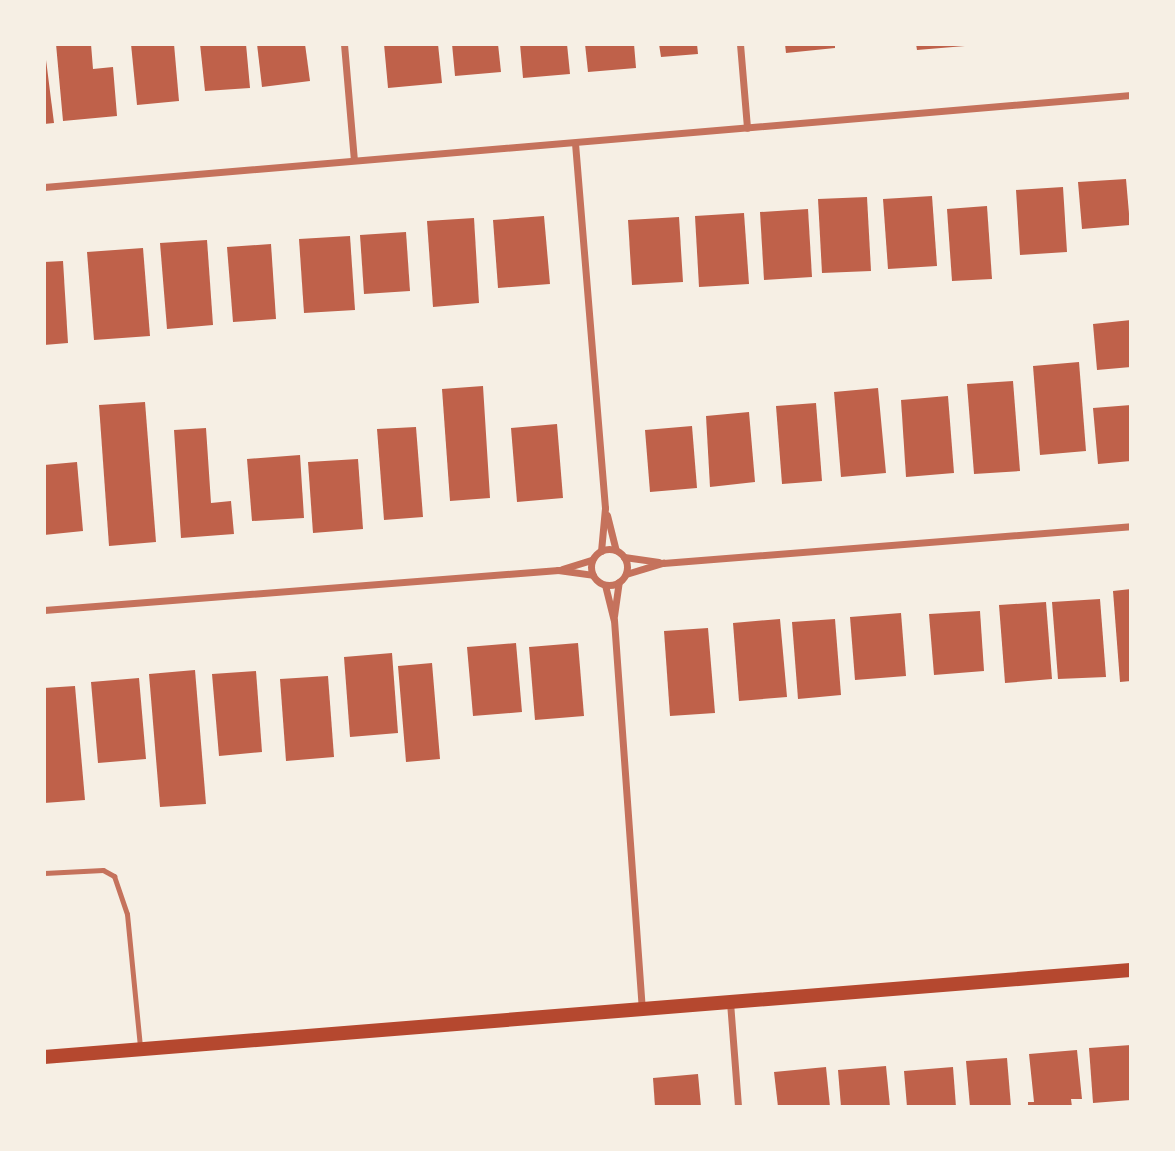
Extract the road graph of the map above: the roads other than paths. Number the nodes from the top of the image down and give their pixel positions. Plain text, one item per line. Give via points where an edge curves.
1 (344, 44) edge
2 (740, 44) edge
3 (1131, 95) edge
4 (747, 128) junction
5 (575, 143) junction
6 (354, 160) junction
7 (44, 187) edge
8 (605, 508) junction
9 (1131, 526) edge
10 (616, 550) junction
11 (601, 551) junction
12 (624, 557) junction
13 (592, 560) junction
14 (663, 563) junction
15 (558, 570) junction
16 (626, 574) junction
17 (593, 575) junction
18 (619, 582) junction
19 (605, 584) junction
20 (44, 610) edge
21 (614, 620) junction
22 (44, 873) edge
23 (1131, 970) edge
24 (730, 1002) junction
25 (642, 1008) junction
26 (140, 1050) junction
27 (44, 1057) edge
28 (738, 1107) edge

1 - 6 street
2 - 4 street
3 - 4 street
4 - 5 street
5 - 6 street
5 - 8 street
6 - 7 street
8 - 10 street
8 - 11 street
9 - 14 street
10 - 11 street
10 - 12 street
11 - 13 street
12 - 14 street
12 - 16 street
13 - 15 street
13 - 17 street
14 - 16 street
15 - 17 street
15 - 20 street
16 - 18 street
17 - 19 street
18 - 19 street
18 - 21 street
19 - 21 street
21 - 25 street
22 - 26 lane via 103,870 114,876 127,914
23 - 24 main road
24 - 25 main road
24 - 28 street
25 - 26 main road
26 - 27 main road

